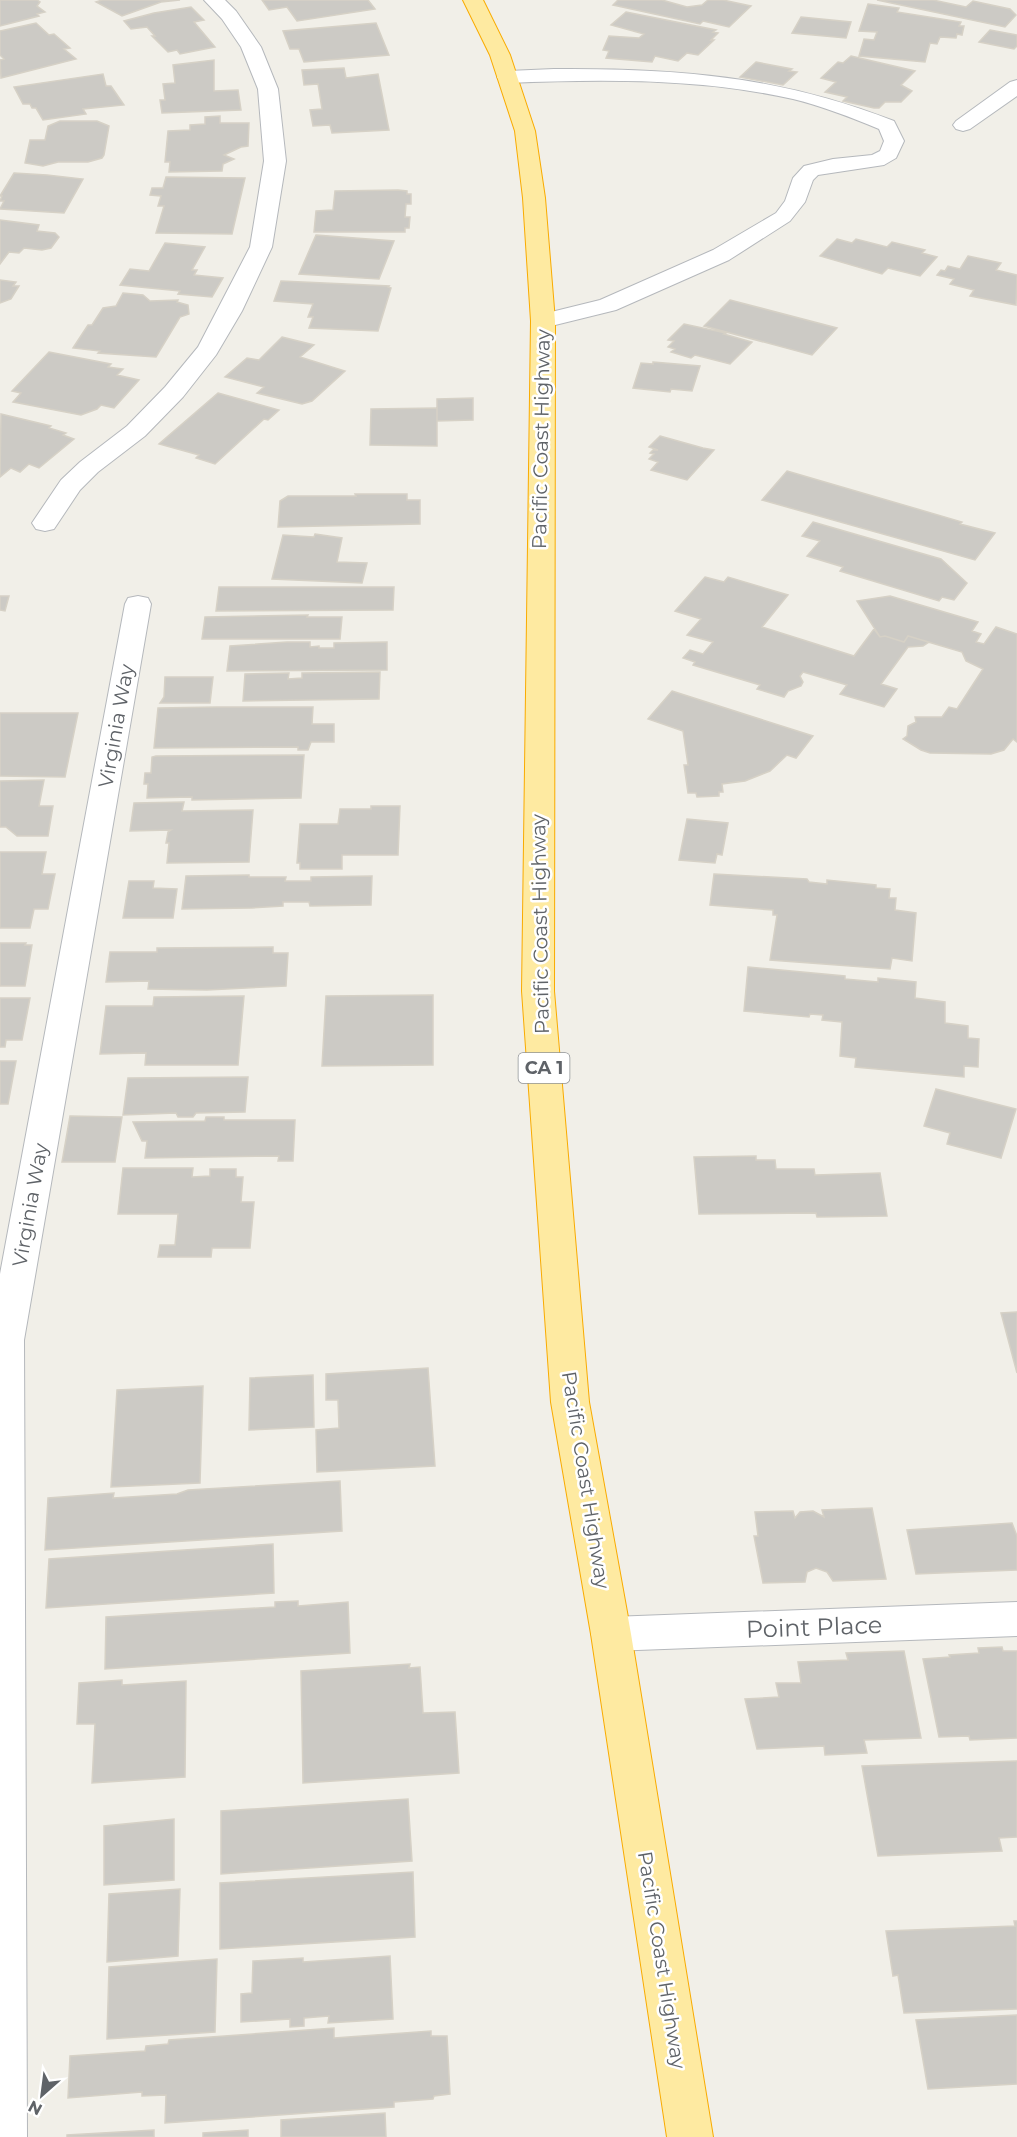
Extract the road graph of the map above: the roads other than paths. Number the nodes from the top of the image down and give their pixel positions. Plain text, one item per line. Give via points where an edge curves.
1 (214, 0) edge
2 (473, 0) edge
3 (507, 77) junction
4 (1017, 86) edge
5 (963, 125) dead end
6 (543, 321) junction
7 (45, 523) dead end
8 (138, 604) dead end
9 (3, 1340) edge
10 (1017, 1619) edge
11 (611, 1634) junction
12 (4, 2137) edge
13 (690, 2137) edge

1 - 7 street via 230,15 251,47 268,89 275,161 261,246 208,350 136,431 70,485
2 - 3 highway, Pacific Coast Highway / CA 1
3 - 6 highway, Pacific Coast Highway / CA 1 via 525,131
3 - 6 lane via 630,74 745,86 855,110 887,125 894,141 889,154 877,161 811,170 783,217 721,255 608,304
4 - 5 street
6 - 11 highway, Pacific Coast Highway / CA 1 via 538,991 570,1402
8 - 9 street, Virginia Way
9 - 12 street, Virginia Way
10 - 11 street, Point Place
11 - 13 highway, Pacific Coast Highway / CA 1

